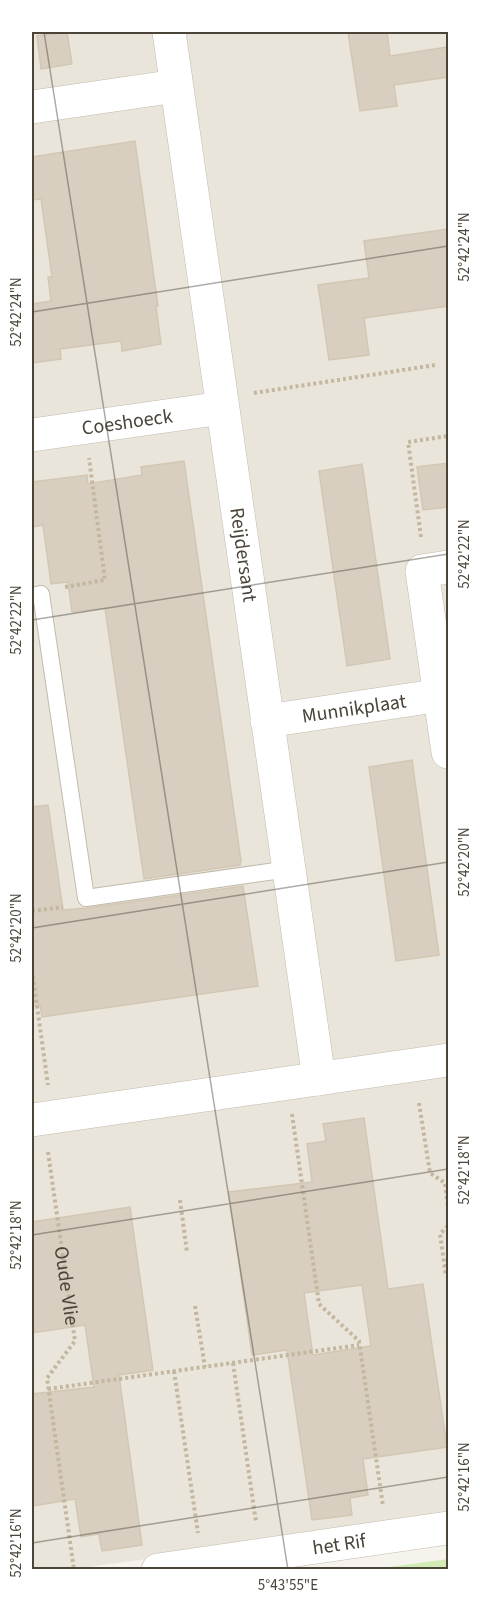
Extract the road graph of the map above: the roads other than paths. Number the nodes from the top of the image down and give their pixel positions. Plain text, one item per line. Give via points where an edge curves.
1 (169, 32) edge
2 (176, 86) junction
3 (32, 107) edge
4 (235, 401) junction
5 (32, 435) edge
6 (448, 567) edge
7 (32, 596) edge
8 (444, 695) edge
9 (267, 721) junction
10 (448, 752) edge
11 (289, 869) junction
12 (448, 1060) edge
13 (319, 1079) junction
14 (32, 1120) edge
15 (448, 1528) edge
16 (158, 1569) edge

1 - 2 street, Reijdersant
2 - 3 street
2 - 4 street, Reijdersant
4 - 5 street, Coeshoeck
4 - 9 street, Reijdersant
6 - 8 street via 422,571
7 - 11 lane via 41,594 86,898
8 - 9 street, Munnikplaat
8 - 10 street
9 - 11 street, Reijdersant
11 - 13 street, Reijdersant
12 - 13 street
13 - 14 street via 208,1104 125,1116
15 - 16 street, het Rif

